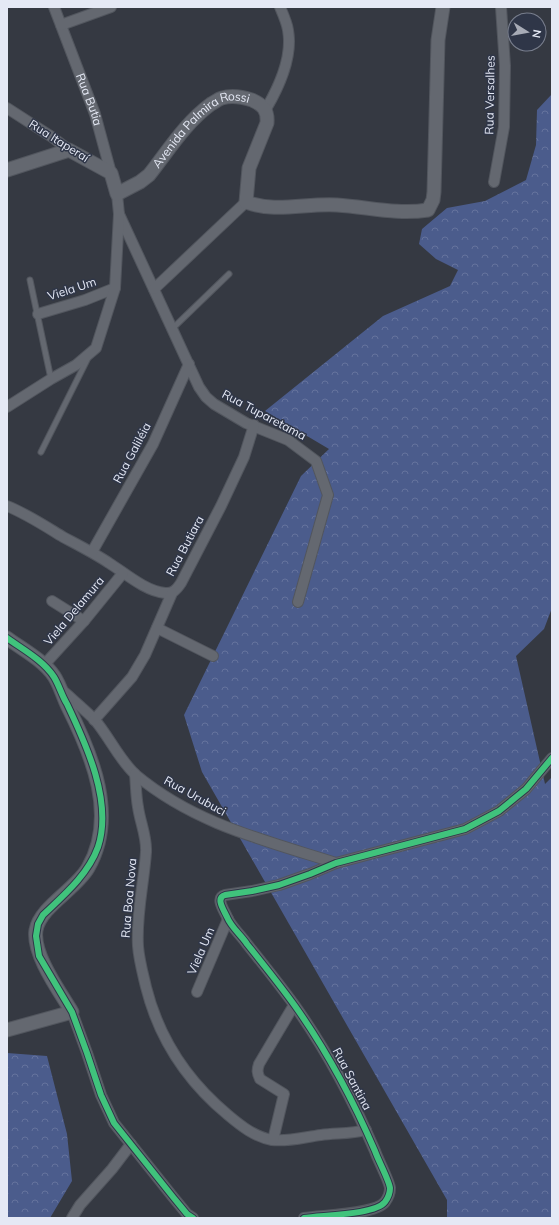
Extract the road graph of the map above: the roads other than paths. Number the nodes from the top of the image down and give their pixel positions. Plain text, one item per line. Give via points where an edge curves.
1 (54, 7) edge
2 (111, 7) edge
3 (280, 7) edge
4 (443, 7) edge
5 (501, 7) edge
6 (61, 25) junction
7 (7, 108) edge
8 (266, 109) junction
9 (69, 150) junction
10 (7, 170) edge
11 (111, 173) junction
12 (494, 182) dead end
13 (117, 194) junction
14 (246, 202) junction
15 (118, 214) junction
16 (228, 274) dead end
17 (30, 280) dead end
18 (115, 288) junction
19 (154, 289) junction
20 (38, 314) junction
21 (172, 329) junction
22 (89, 355) junction
23 (189, 364) junction
24 (51, 379) junction
25 (7, 407) edge
26 (254, 425) junction
27 (41, 452) dead end
28 (7, 506) edge
29 (92, 552) junction
30 (123, 573) junction
31 (172, 593) junction
32 (52, 601) dead end
33 (298, 602) dead end
34 (84, 621) junction
35 (157, 628) junction
36 (7, 638) edge
37 (213, 656) dead end
38 (44, 665) junction
39 (58, 686) junction
40 (94, 720) junction
41 (552, 758) edge
42 (135, 774) junction
43 (336, 863) junction
44 (228, 919) junction
45 (197, 992) dead end
46 (294, 1005) junction
47 (72, 1012) junction
48 (7, 1030) edge
49 (366, 1130) junction
50 (273, 1140) junction
51 (131, 1144) junction
52 (72, 1218) edge
53 (193, 1218) edge
54 (304, 1218) edge

1 - 6 street, Rua Butia
2 - 6 street
3 - 8 street via 288,30 288,56 274,96
4 - 14 street via 438,40 434,192 428,210 399,212 336,205 276,208
5 - 12 street, Rua Versalhes via 505,66 504,127
6 - 11 street, Rua Butia via 95,114
7 - 9 street, Rua Itaperaí
8 - 13 street, Avenida Palmira Rossi via 248,99 232,96 221,98 192,120 149,175
8 - 14 street, Avenida Palmira Rossi via 267,123 249,168
9 - 10 street
9 - 11 street, Rua Itaperaí
11 - 13 street, Rua Butia
13 - 15 street
14 - 19 street
15 - 18 street
15 - 19 street, Rua Tuparetama
16 - 21 lane
17 - 20 lane
18 - 20 street, Viela Um
18 - 22 street via 100,338 96,348
19 - 21 street, Rua Tuparetama
20 - 24 lane
21 - 23 street, Rua Tuparetama
22 - 24 street
22 - 27 lane
23 - 26 street, Rua Tuparetama via 199,387 214,404
23 - 29 street, Rua Galiléia via 153,444
24 - 25 street
26 - 31 street, Rua Butiara via 244,457 221,506 181,583
26 - 33 street, Rua Tuparetama via 288,440 316,461 328,495
28 - 29 street
29 - 30 street, Rua Butiara
30 - 31 street, Rua Butiara via 156,591
30 - 34 street, Viela Delamura
31 - 35 street
32 - 34 street
34 - 38 street, Viela Delamura
35 - 37 street
35 - 40 street via 132,677
36 - 38 street
38 - 39 street
39 - 40 street, Rua Urubuci
39 - 47 street via 89,754 98,784 102,817 98,847 87,869 42,916 36,930 39,956
40 - 42 street, Rua Urubuci
41 - 43 street via 521,794 499,811 465,829
42 - 43 street, Rua Urubuci via 167,798 223,826
42 - 50 street, Rua Boa Nova via 146,851 140,897 138,945 151,1006 180,1064 205,1095 246,1129
43 - 44 street, Rua Santina via 279,885 225,895 220,898 220,902
44 - 45 street, Viela Um
44 - 46 street, Rua Santina
46 - 49 street, Rua Santina via 318,1039
46 - 50 street via 257,1070 260,1079 284,1094
47 - 48 street
47 - 51 street via 101,1095 114,1123
49 - 50 street, Rua Boa Nova
49 - 54 street, Rua Santina via 390,1187 384,1203 363,1212
51 - 52 street via 80,1204
51 - 53 street

